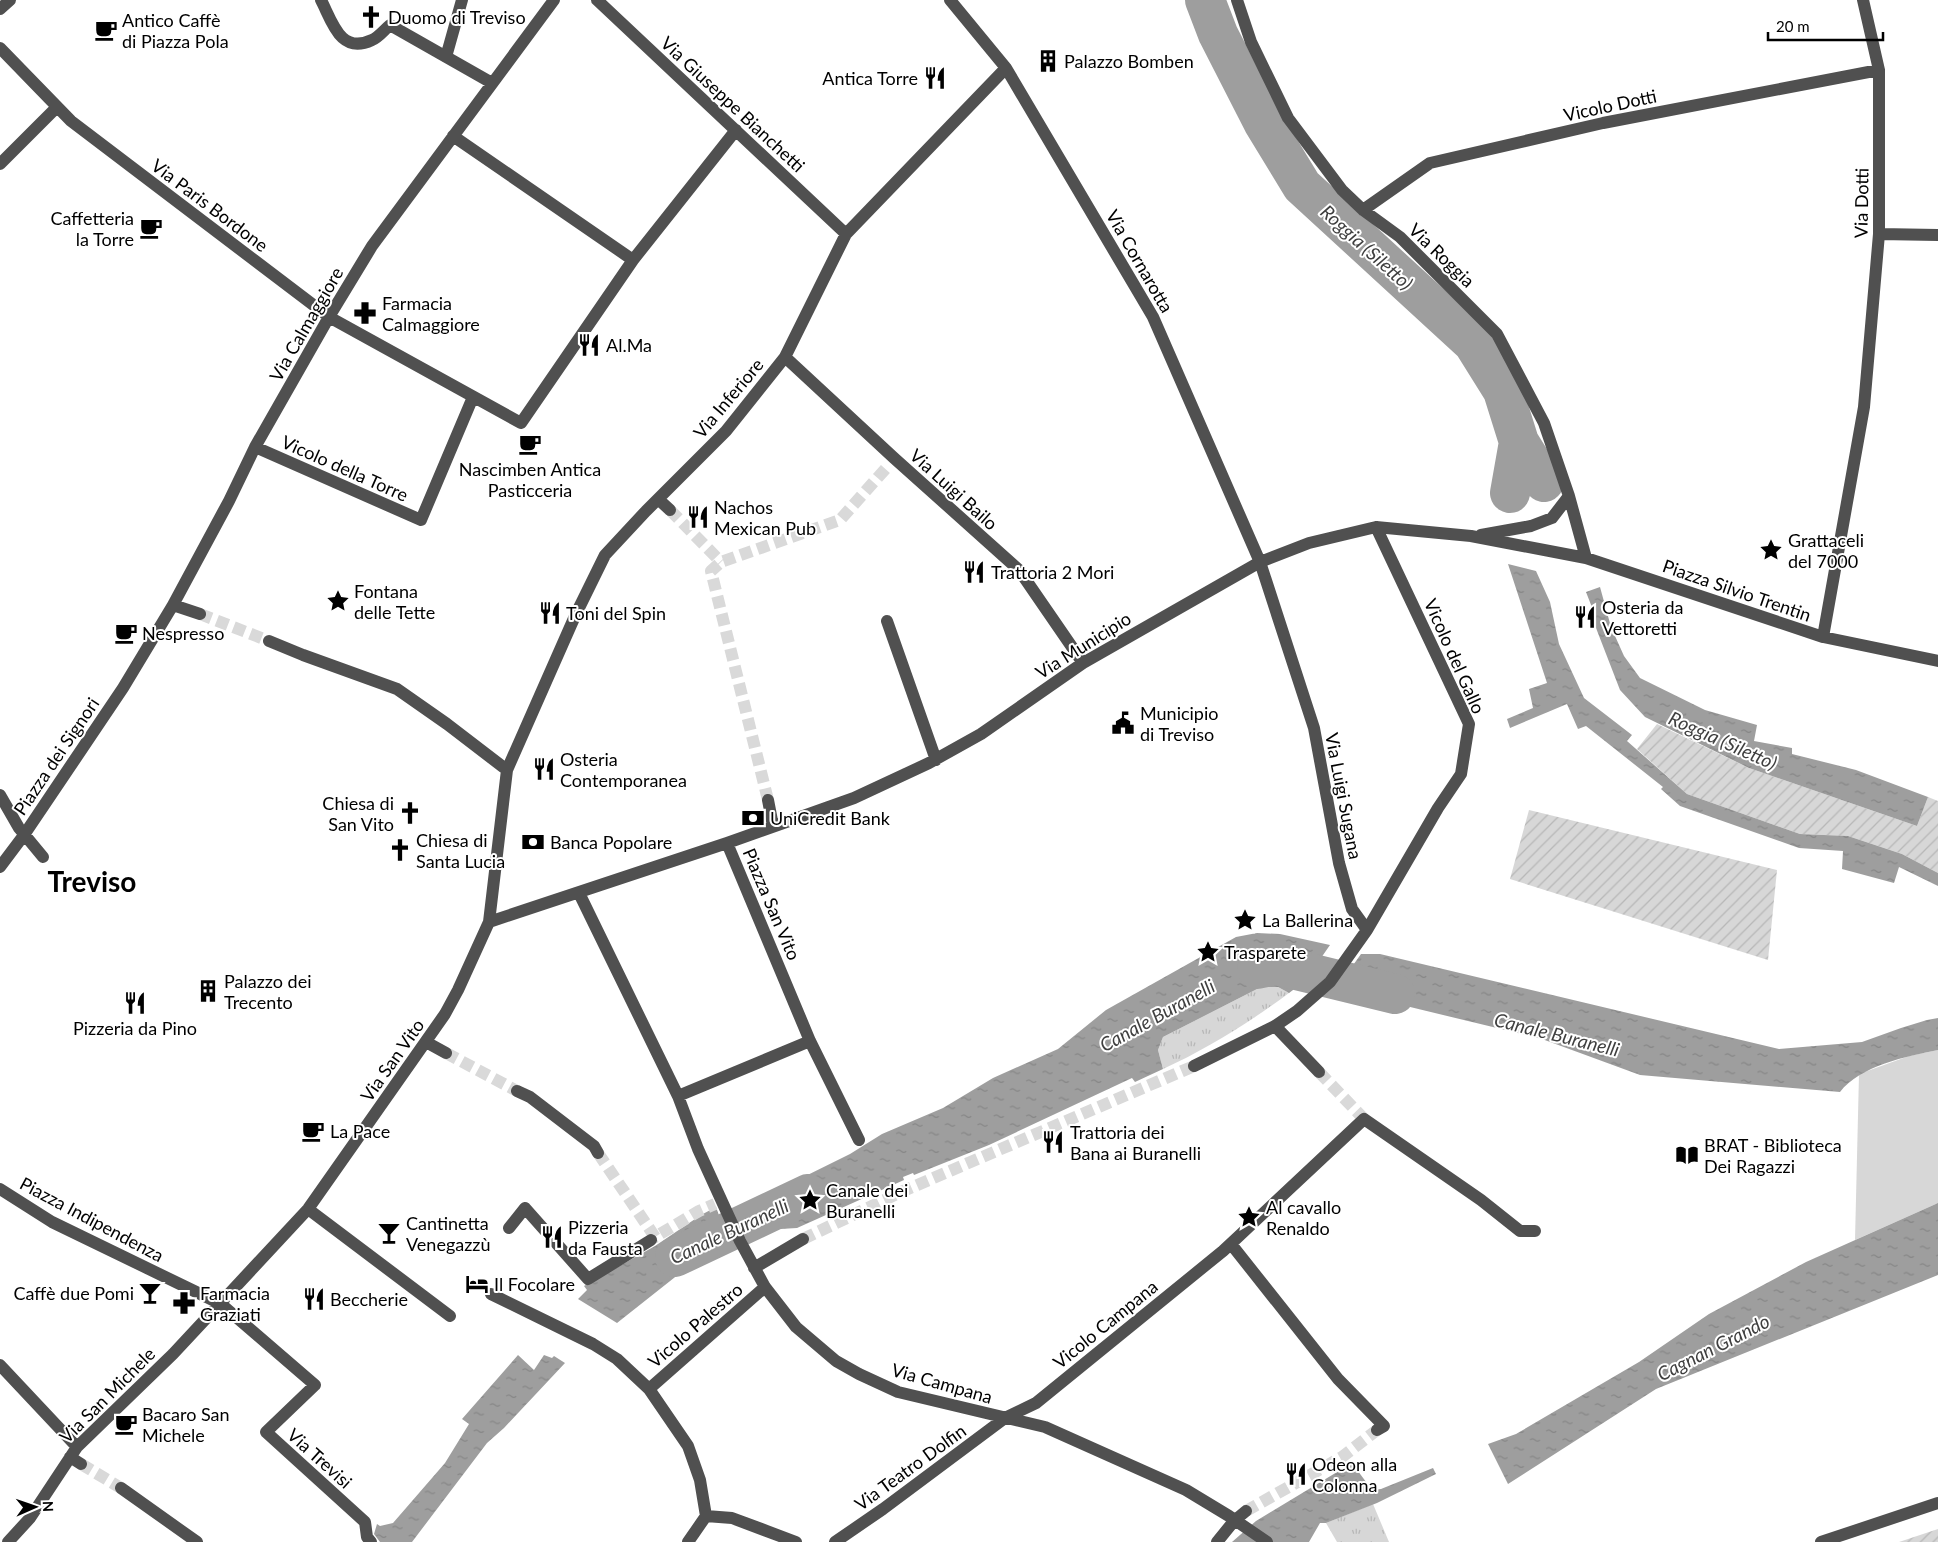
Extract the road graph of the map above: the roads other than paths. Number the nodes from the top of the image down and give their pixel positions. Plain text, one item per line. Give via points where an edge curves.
1 (10, 0) edge
2 (322, 0) edge
3 (462, 0) edge
4 (554, 0) edge
5 (597, 0) edge
6 (950, 0) edge
7 (1237, 0) edge
8 (1863, 0) edge
9 (0, 9) edge
10 (0, 48) edge
11 (446, 57) junction
12 (1006, 68) junction
13 (1879, 70) junction
14 (492, 83) junction
15 (57, 107) junction
16 (736, 130) junction
17 (453, 136) junction
18 (0, 164) edge
19 (1363, 210) junction
20 (846, 234) junction
21 (1879, 234) junction
22 (1938, 235) edge
23 (633, 260) junction
24 (329, 316) junction
25 (785, 357) junction
26 (474, 397) junction
27 (1864, 407) joint
28 (255, 447) junction
29 (1569, 496) junction
30 (658, 499) junction
31 (670, 510) tunnel mouth
32 (1376, 527) junction
33 (1471, 536) junction
34 (1586, 558) junction
35 (1260, 562) junction
36 (173, 605) junction
37 (200, 614) tunnel mouth
38 (887, 621) dead end
39 (1823, 638) junction
40 (269, 641) tunnel mouth
41 (1938, 661) edge
42 (1083, 663) junction
43 (123, 688) joint
44 (936, 760) junction
45 (507, 770) junction
46 (0, 795) edge
47 (768, 800) tunnel mouth
48 (773, 826) junction
49 (24, 835) junction
50 (727, 843) junction
51 (43, 857) dead end
52 (0, 867) edge
53 (579, 893) junction
54 (489, 922) junction
55 (1367, 930) junction
56 (1275, 1026) junction
57 (810, 1041) junction
58 (426, 1042) junction
59 (446, 1053) tunnel mouth
60 (1194, 1066) tunnel mouth
61 (1319, 1072) tunnel mouth
62 (517, 1091) tunnel mouth
63 (678, 1096) junction
64 (859, 1140) dead end
65 (598, 1153) tunnel mouth
66 (0, 1189) edge
67 (308, 1209) junction
68 (509, 1228) dead end
69 (1535, 1231) dead end
70 (803, 1239) tunnel mouth
71 (651, 1240) dead end
72 (1227, 1247) junction
73 (754, 1268) junction
74 (764, 1287) junction
75 (491, 1294) dead end
76 (221, 1304) junction
77 (450, 1316) dead end
78 (0, 1365) edge
79 (649, 1389) junction
80 (1005, 1418) junction
81 (1380, 1428) dead end
82 (76, 1456) junction
83 (121, 1488) tunnel mouth
84 (1938, 1503) edge
85 (1246, 1511) tunnel mouth
86 (706, 1516) junction
87 (1234, 1521) junction
88 (369, 1539) edge
89 (8, 1542) edge
90 (197, 1542) edge
91 (688, 1542) edge
92 (796, 1542) edge
93 (835, 1542) edge
94 (1217, 1542) edge
95 (1267, 1542) edge
96 (1821, 1542) edge

1 - 9 street
2 - 11 street via 334,29 347,42 358,44 371,40 390,25
3 - 11 street
4 - 14 street, Via Calmaggiore
5 - 16 street, Via Giuseppe Bianchetti
6 - 12 street, Via Cornarotta
7 - 19 street, Via Roggia via 1251,42 1288,118 1342,190
8 - 13 street, Via Dotti
10 - 15 street, Via Paris Bordone
11 - 14 street
12 - 20 street, Via Inferiore
12 - 35 street, Via Cornarotta via 1153,317
13 - 19 street, Vicolo Dotti via 1603,123 1430,163
13 - 21 street, Via Dotti
14 - 17 street, Via Calmaggiore
15 - 18 street
15 - 24 street, Via Paris Bordone via 71,121
16 - 20 street, Via Giuseppe Bianchetti
16 - 23 street
17 - 23 street
17 - 24 street, Via Calmaggiore via 372,246
19 - 29 street, Via Roggia via 1400,237 1497,334 1544,423
20 - 25 street, Via Inferiore
21 - 22 street
21 - 27 street, Via Dotti
23 - 26 street, Via Paris Bordone via 521,423
24 - 26 street, Via Paris Bordone
24 - 28 street, Via Calmaggiore
25 - 30 street, Via Inferiore via 726,432
25 - 42 street, Via Luigi Bailo via 891,462 1019,570
26 - 28 street, Vicolo della Torre via 421,520
27 - 39 street, Piazza Silvio Trentin
28 - 36 street, Via Calmaggiore
29 - 33 street via 1552,518 1531,526
29 - 34 street, Via Roggia
30 - 31 street
30 - 45 street, Via Inferiore via 605,555
32 - 33 street, Via Municipio
32 - 35 street, Via Municipio via 1308,543
32 - 55 street, Vicolo del Gallo via 1468,724 1461,774
33 - 34 street, Piazza Silvio Trentin
34 - 39 street, Piazza Silvio Trentin
35 - 42 street, Via Municipio
35 - 55 street, Via Luigi Sugana via 1314,728 1339,863 1352,909
36 - 37 street
36 - 43 street, Via Calmaggiore
38 - 44 street
39 - 41 street
40 - 45 street via 397,689
42 - 44 street, Via Municipio via 981,734
43 - 49 street, Piazza dei Signori
44 - 48 street, Via Municipio via 854,798
45 - 54 street
46 - 49 street
47 - 48 street
48 - 50 street, Via Municipio
49 - 51 street
49 - 52 street, Piazza dei Signori
50 - 53 street, Piazza San Vito
50 - 57 street, Piazza San Vito
53 - 54 street, Piazza San Vito
53 - 63 street
54 - 58 street, Via San Vito via 458,990
55 - 56 street via 1330,982
56 - 60 street
56 - 61 street
57 - 63 street
57 - 64 street, Piazza San Vito
58 - 59 street
58 - 67 street, Via San Vito
62 - 65 street via 594,1146
63 - 73 street, Via Campana via 720,1203
66 - 76 street, Piazza Indipendenza via 52,1222
67 - 76 street, Via San Vito
67 - 77 street
68 - 71 street via 525,1208 588,1279
69 - 72 street, Vicolo Campana via 1520,1231 1364,1119
70 - 73 street
72 - 80 street, Vicolo Campana via 1036,1403
72 - 81 street
73 - 74 street, Via Campana
74 - 79 street, Vicolo Palestro
74 - 80 street, Via Campana via 796,1327 836,1361 859,1374 898,1392
75 - 79 street via 593,1344 617,1359
76 - 82 street, Via San Michele
76 - 88 street, Via Trevisi via 314,1385 266,1432 365,1522
78 - 82 street
79 - 86 street via 688,1446 700,1480
80 - 87 street, Via Campana via 1045,1428 1177,1486
80 - 93 street, Via Teatro Dolfin
82 - 89 street, Via San Michele
83 - 90 street
84 - 96 street
85 - 87 street
86 - 91 street
86 - 92 street via 732,1518
87 - 94 street
87 - 95 street, Via Campana

